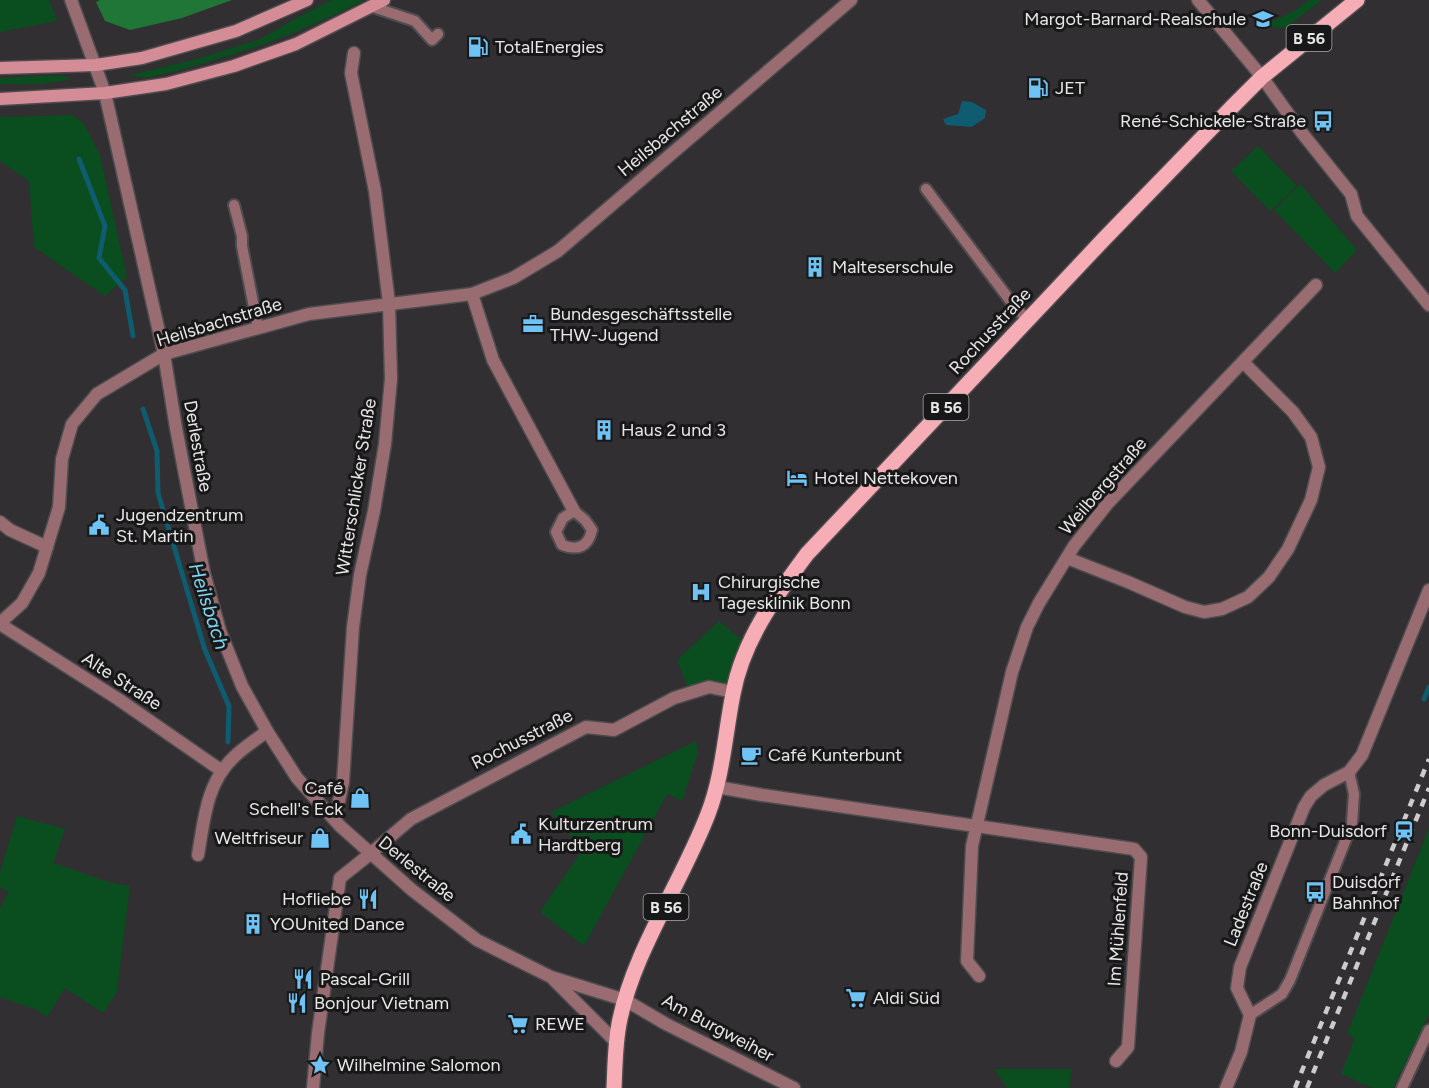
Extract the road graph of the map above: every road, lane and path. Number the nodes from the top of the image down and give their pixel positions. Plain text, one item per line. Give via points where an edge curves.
1 (71, 0) edge
2 (307, 0) edge
3 (851, 0) edge
4 (1198, 0) edge
5 (1357, 0) edge
6 (378, 3) edge
7 (438, 34) dead end
8 (354, 53) dead end
9 (96, 65) junction
10 (0, 68) edge
11 (1262, 77) junction
12 (105, 93) junction
13 (0, 99) edge
14 (926, 189) dead end
15 (234, 205) dead end
16 (1316, 285) dead end
17 (472, 294) junction
18 (389, 303) junction
19 (1429, 305) edge
20 (1028, 320) junction
21 (258, 328) junction
22 (164, 354) junction
23 (1243, 362) junction
24 (574, 511) dead end
25 (0, 522) edge
26 (47, 547) junction
27 (1067, 558) junction
28 (1429, 590) edge
29 (0, 624) edge
30 (733, 692) junction
31 (267, 732) junction
32 (222, 771) junction
33 (1348, 772) junction
34 (717, 787) junction
35 (335, 820) junction
36 (976, 826) junction
37 (370, 854) junction
38 (198, 855) dead end
39 (979, 976) dead end
40 (551, 977) junction
41 (625, 1000) junction
42 (1250, 1015) junction
43 (1429, 1030) edge
44 (616, 1042) junction
45 (1116, 1061) dead end
46 (313, 1088) edge
47 (614, 1088) edge
48 (794, 1088) edge
49 (1226, 1088) edge
50 (1402, 1088) edge

1 - 9 street, Derlestraße
2 - 9 main road via 236,31 170,51
3 - 17 street, Heilsbachstraße via 558,251 513,278
4 - 11 street
5 - 11 main road, Rochusstraße / B 56
6 - 7 lane via 415,21 432,40
6 - 12 main road via 296,44 234,66 166,84
8 - 18 street, Witterschlicker Straße via 351,74 375,191
9 - 10 main road
9 - 12 street, Derlestraße
11 - 19 street via 1351,194 1357,216
11 - 20 main road, Rochusstraße / B 56
12 - 13 main road
12 - 22 street, Derlestraße
14 - 20 lane
15 - 21 lane
16 - 23 street, Weilbergstraße
17 - 18 street, Heilsbachstraße
17 - 24 street via 493,360
18 - 21 street, Heilsbachstraße via 309,314
18 - 35 street, Witterschlicker Straße via 391,379 385,444 357,596 343,782
20 - 30 main road, Rochusstraße / B 56 via 807,554 768,607 746,650
21 - 22 street, Heilsbachstraße
22 - 26 street, Heilsbachstraße via 97,394 72,424 62,459 60,507
22 - 31 street, Derlestraße via 204,573 219,631
23 - 27 street, Weilbergstraße via 1108,503
23 - 27 street via 1293,412 1311,437 1319,467 1311,500 1288,549 1269,576 1248,597 1204,612
25 - 26 street
26 - 29 street, Heilsbachstraße via 39,573 22,603
27 - 36 street, Weilbergstraße via 1027,627 1001,716
28 - 33 street, Ladestraße via 1362,755
29 - 32 street, Alte Straße
30 - 34 main road, B 56
30 - 37 street, Rochusstraße via 709,687 674,698 614,730 586,727 411,819
31 - 32 street via 233,757
31 - 35 street, Derlestraße via 297,778
32 - 38 street via 207,800
33 - 42 lane via 1354,794 1352,824 1293,972 1282,994
33 - 42 street, Ladestraße via 1324,784 1304,807 1240,967 1238,988
34 - 36 street, Im Mühlenfeld
34 - 41 main road, B 56
35 - 37 street, Derlestraße
36 - 39 street via 967,961
36 - 45 street, Im Mühlenfeld via 1134,849 1141,857 1128,1047
37 - 40 street, Derlestraße via 477,940
37 - 46 street, Rochusstraße via 340,878
40 - 41 street, Derlestraße
40 - 44 street, Derlestraße
41 - 44 main road, B 56
41 - 48 street, Am Burgweiher
42 - 49 street via 1241,1052
43 - 50 lane
44 - 47 main road, B 56

